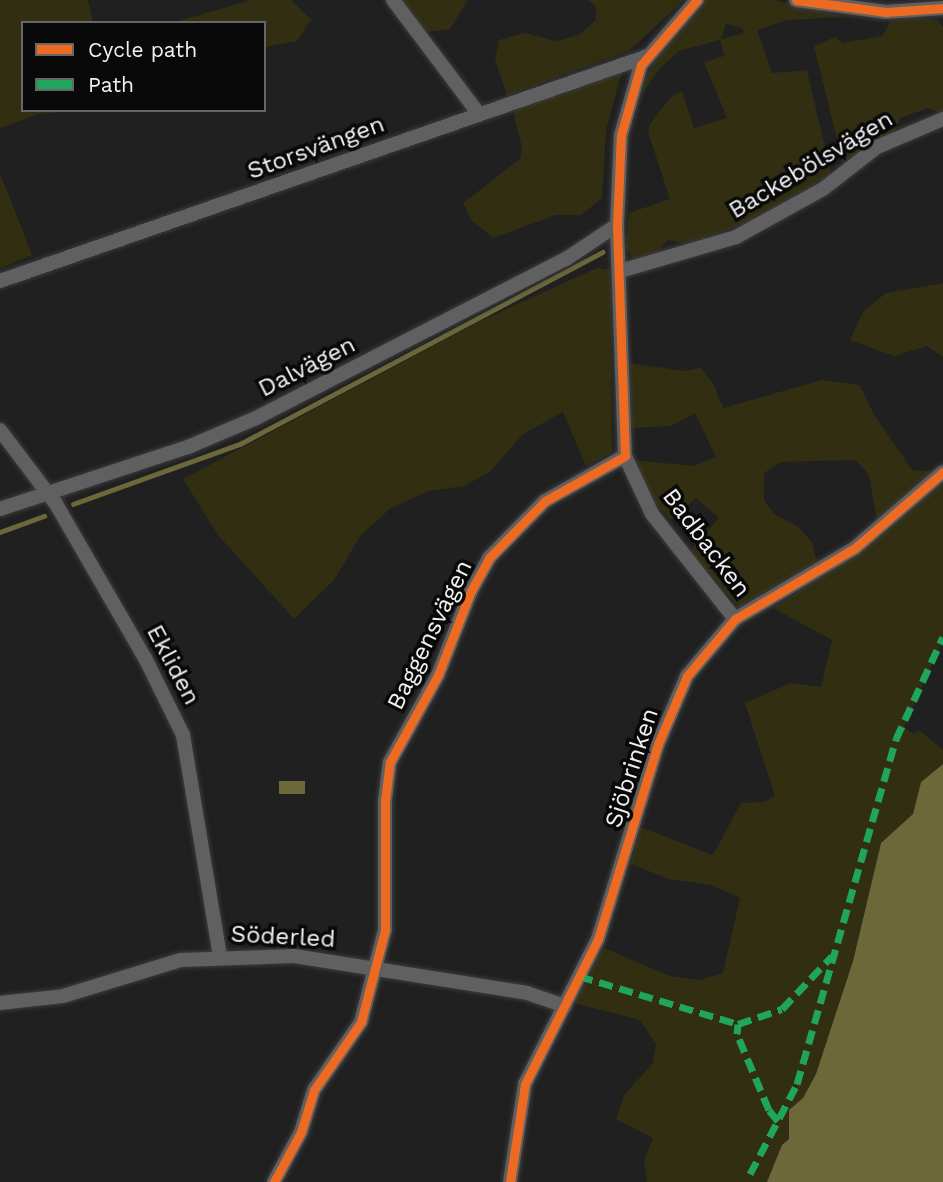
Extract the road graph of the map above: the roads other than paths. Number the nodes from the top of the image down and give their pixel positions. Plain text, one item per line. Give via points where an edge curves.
1 (393, 0) edge
2 (697, 0) edge
3 (796, 0) edge
4 (943, 8) edge
5 (648, 56) junction
6 (478, 113) junction
7 (943, 119) edge
8 (617, 225) junction
9 (620, 271) junction
10 (0, 281) edge
11 (0, 430) edge
12 (625, 456) junction
13 (943, 472) edge
14 (49, 494) junction
15 (0, 509) edge
16 (736, 619) junction
17 (220, 956) junction
18 (378, 968) junction
19 (0, 1003) edge
20 (565, 1006) junction
21 (274, 1182) edge
22 (510, 1182) edge

1 - 6 street
2 - 5 street
3 - 4 street via 886,12
5 - 6 street, Storsvängen
5 - 8 street via 636,75 625,112
6 - 10 street, Storsvängen via 283,185 57,257
7 - 9 street, Backebölsvägen via 877,147 823,189 736,237
8 - 9 street
8 - 14 street, Dalvägen via 566,259 257,418
9 - 12 street
11 - 14 street, Ekliden
12 - 16 street, Badbacken via 652,514
12 - 18 street, Baggensvägen via 545,501 489,558 471,591 438,676 390,762 385,801 385,930
13 - 16 street, Sjöbrinken via 855,548
14 - 15 street, Dalvägen
14 - 17 street, Ekliden via 151,668 183,735
16 - 20 street, Sjöbrinken via 676,695 616,892
17 - 18 street, Söderled via 294,956
17 - 19 street, Söderled via 181,960 39,1002
18 - 20 street, Söderled via 527,993
18 - 21 street, Baggensvägen via 361,1022 314,1090 301,1132
20 - 22 street, Sjöbrinken via 525,1084

